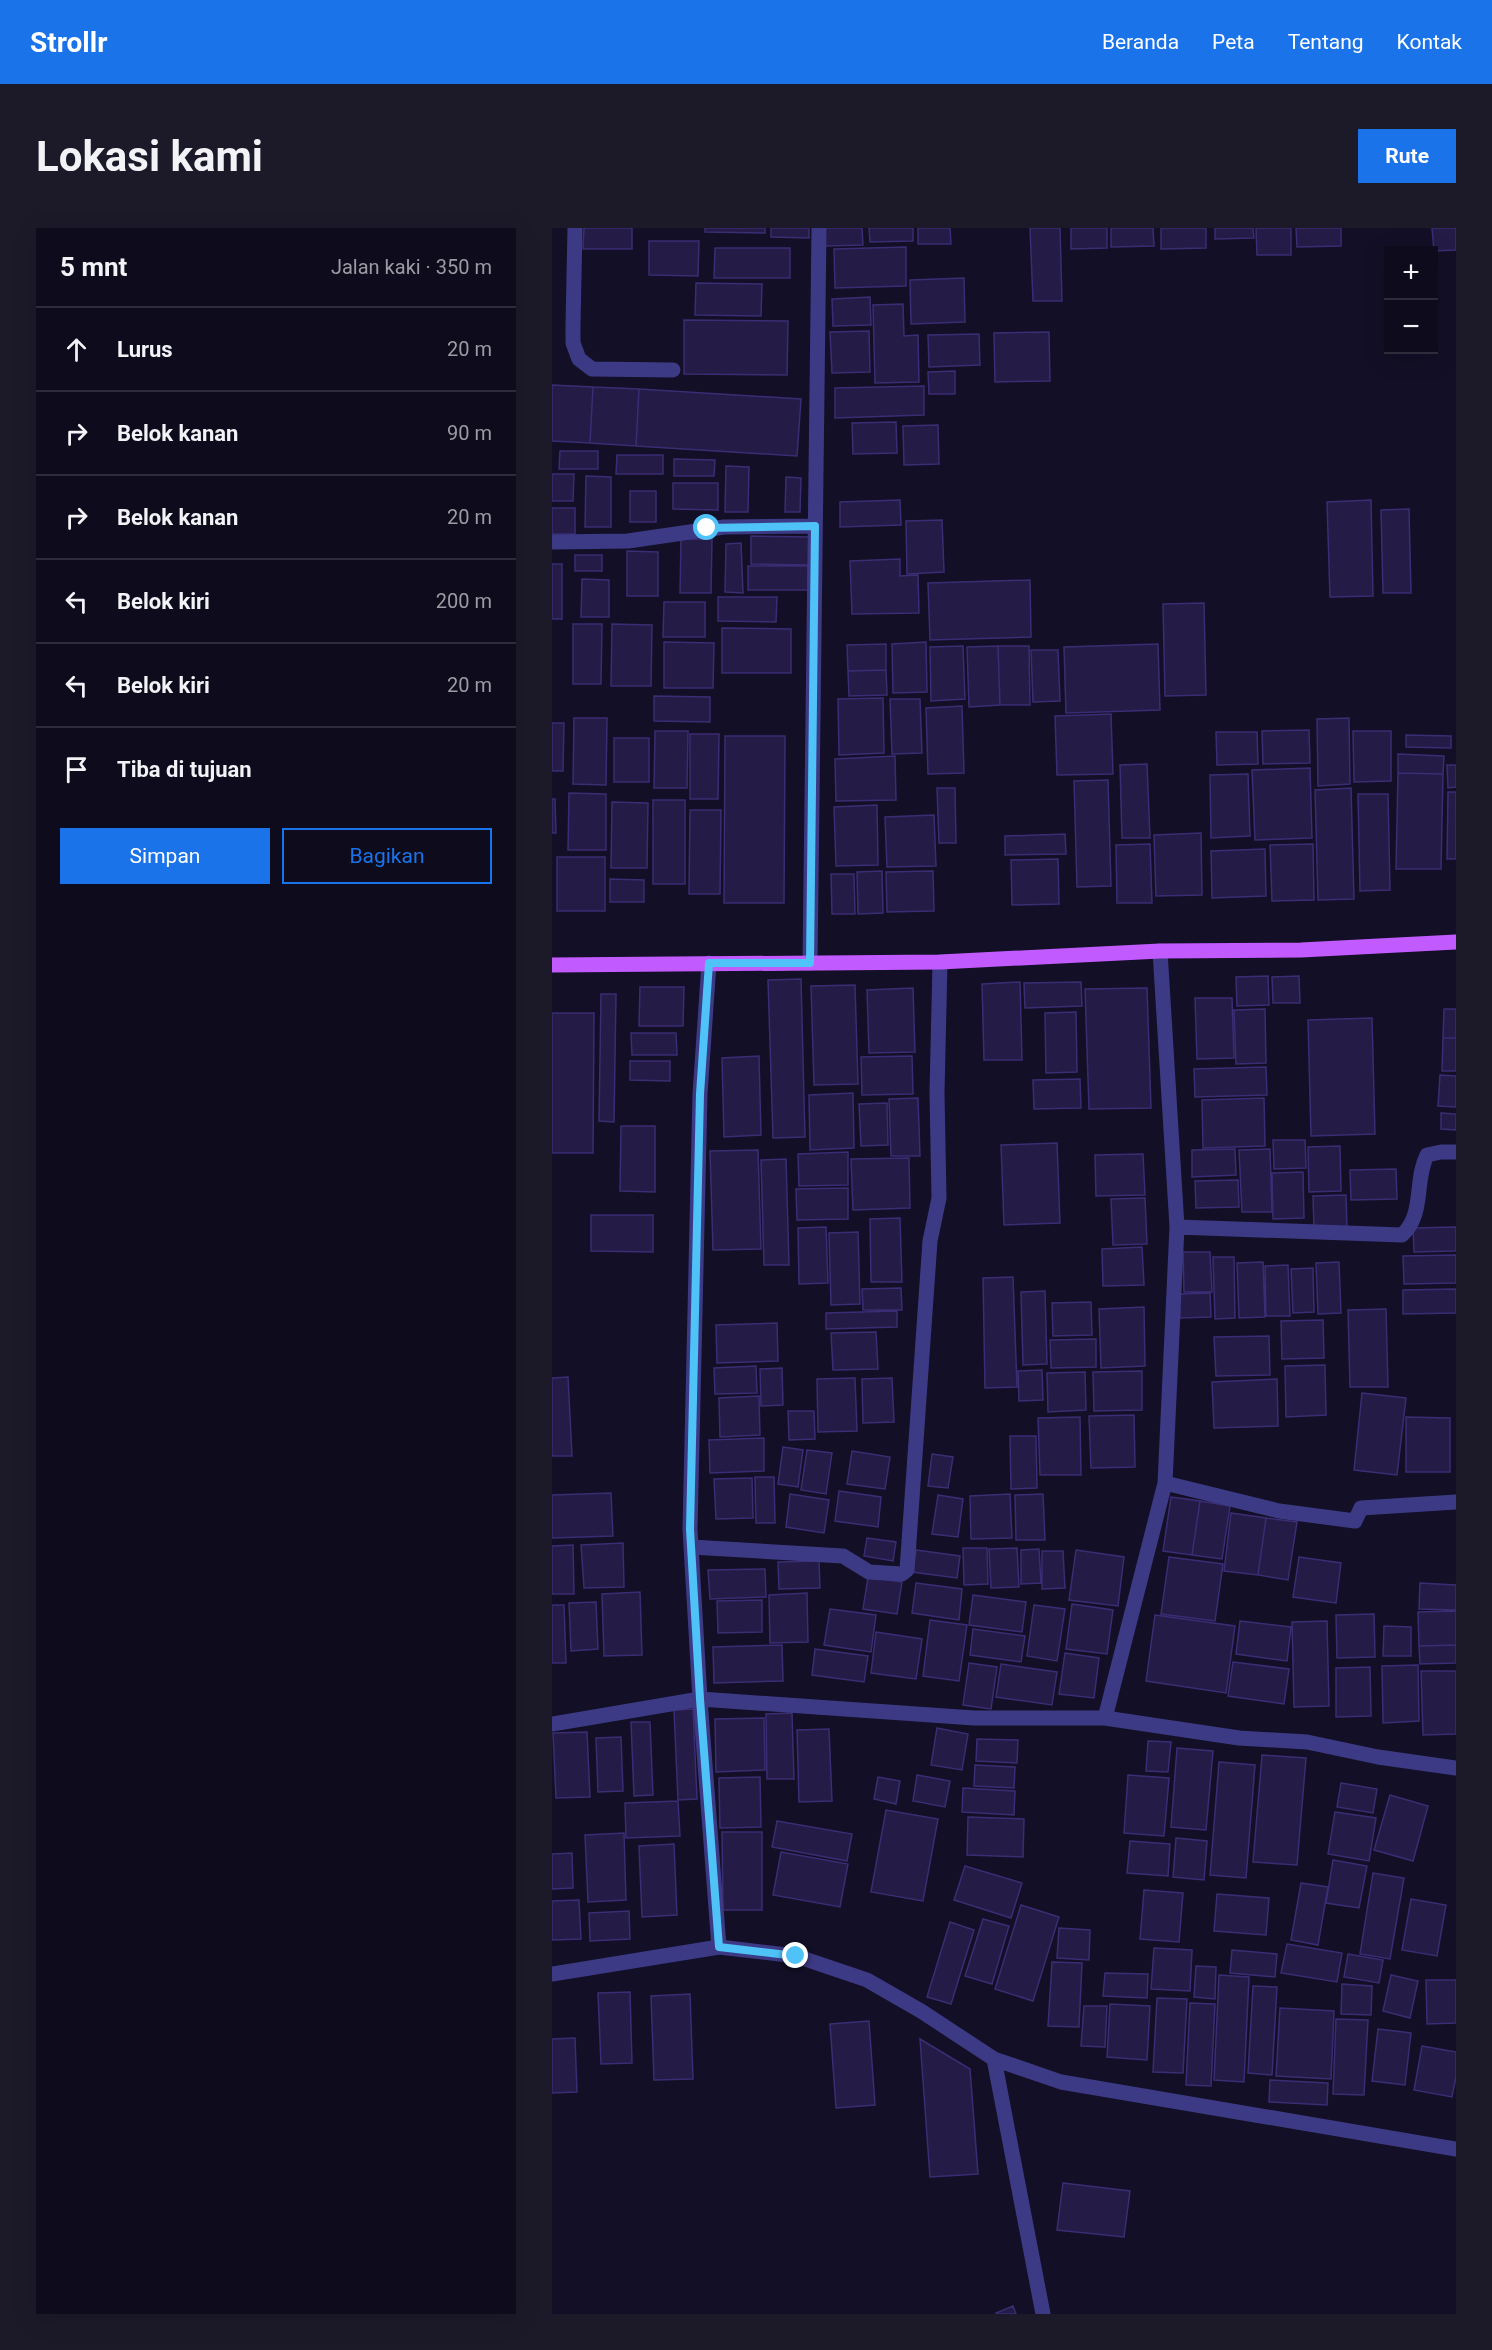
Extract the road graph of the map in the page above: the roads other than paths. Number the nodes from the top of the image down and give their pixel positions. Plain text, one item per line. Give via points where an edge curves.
1 (575, 228) edge
2 (819, 228) edge
3 (673, 370) dead end
4 (815, 526) junction
5 (552, 542) edge
6 (1456, 942) edge
7 (1160, 951) junction
8 (940, 962) junction
9 (709, 963) junction
10 (810, 963) junction
11 (552, 965) edge
12 (1456, 1152) edge
13 (1177, 1227) junction
14 (1166, 1483) junction
15 (1456, 1502) edge
16 (691, 1547) junction
17 (700, 1699) junction
18 (1105, 1719) junction
19 (552, 1724) edge
20 (1456, 1768) edge
21 (719, 1947) junction
22 (552, 1974) edge
23 (994, 2059) junction
24 (1456, 2149) edge
25 (1043, 2314) edge

1 - 3 street via 573,343 579,359 592,369
2 - 4 street
4 - 5 street via 724,526 628,541
4 - 10 street
6 - 7 main road via 1301,950
7 - 8 main road
7 - 13 street
8 - 10 main road
8 - 16 street via 939,1198 930,1241 907,1570 902,1574 870,1573 843,1556
9 - 10 main road
9 - 11 main road
9 - 16 street via 700,1094
12 - 13 street via 1427,1155 1414,1222 1402,1235
13 - 14 street
14 - 15 street via 1279,1510 1355,1521 1361,1508
14 - 18 street
16 - 17 street
17 - 18 street via 974,1718
17 - 19 street
17 - 21 street
18 - 20 street via 1239,1738 1307,1742
21 - 22 street
21 - 23 street via 796,1956 867,1980
23 - 24 street via 1061,2082
23 - 25 street

